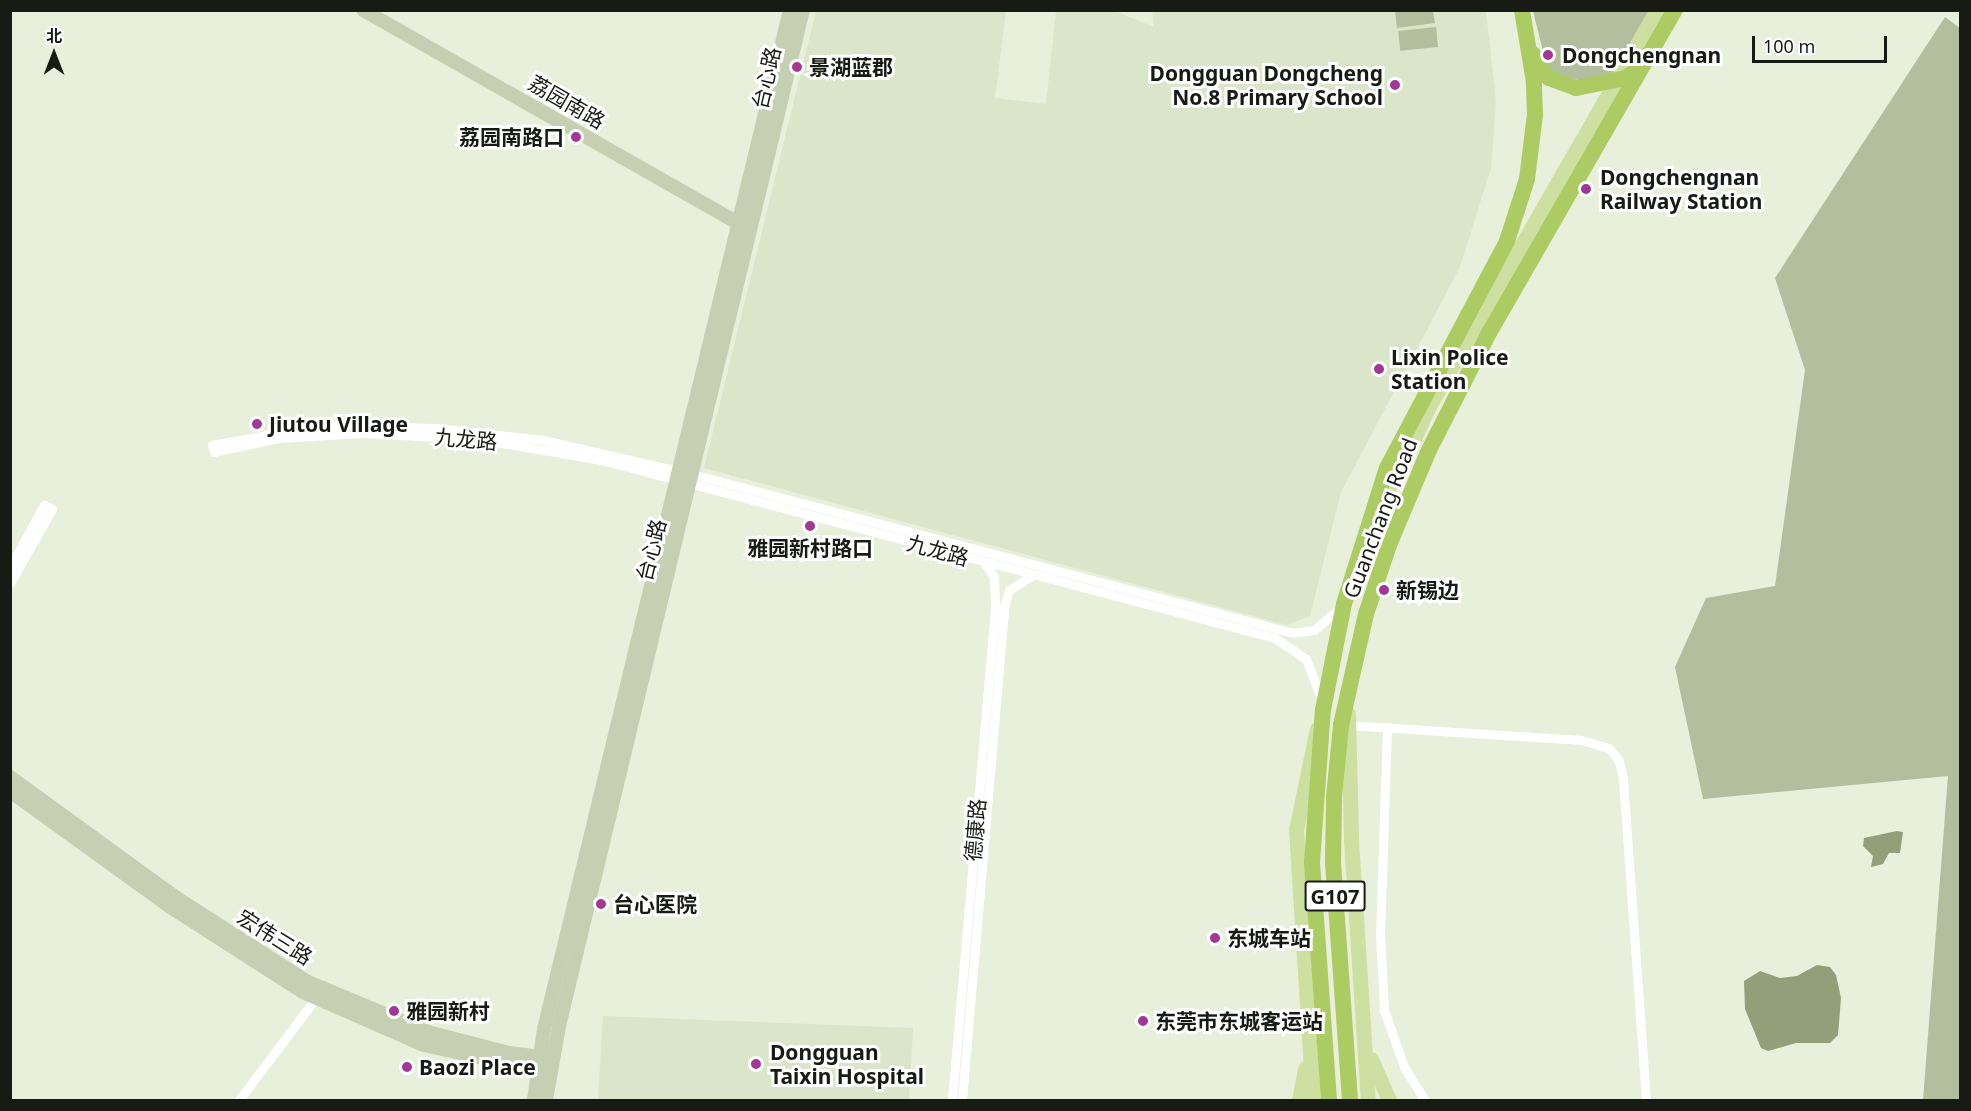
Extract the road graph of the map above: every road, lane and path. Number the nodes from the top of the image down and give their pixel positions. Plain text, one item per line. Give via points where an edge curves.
1 (381, 10) edge
2 (790, 10) edge
3 (803, 10) edge
4 (1657, 10) edge
5 (1675, 10) edge
6 (364, 11) edge
7 (1525, 16) edge
8 (1530, 50) junction
9 (1646, 62) junction
10 (745, 223) junction
11 (685, 476) junction
12 (1371, 514) junction
13 (984, 562) junction
14 (10, 567) edge
15 (1033, 574) junction
16 (10, 583) edge
17 (1344, 604) junction
18 (1347, 692) junction
19 (1323, 710) junction
20 (1348, 724) junction
21 (1387, 727) junction
22 (10, 777) edge
23 (10, 791) edge
24 (319, 994) junction
25 (1364, 1032) junction
26 (1309, 1039) junction
27 (545, 1065) junction
28 (239, 1101) edge
29 (534, 1101) edge
30 (546, 1101) edge
31 (952, 1101) edge
32 (962, 1101) edge
33 (1299, 1101) edge
34 (1313, 1101) edge
35 (1329, 1101) edge
36 (1350, 1101) edge
37 (1368, 1101) edge
38 (1389, 1101) edge
39 (1425, 1101) edge
40 (1646, 1101) edge

1 - 10 main road, 荔园南路
2 - 10 main road, 台心路
3 - 10 main road, 台心路
4 - 12 main road, Guanchang Road via 1429,406 1398,473
5 - 9 highway, Guanchang Road / G107
6 - 10 main road, 荔园南路
7 - 8 highway, Guanchang Road / G107
8 - 9 highway via 1549,78 1576,88 1626,78
8 - 12 highway, Guanchang Road / G107 via 1535,115 1527,179 1517,213 1507,241 1387,468
9 - 18 highway, Guanchang Road / G107 via 1495,322 1429,450 1389,545
10 - 11 main road, 台心路
11 - 11 street, 九龙路 via 543,440 436,428 323,426 212,446 214,452 324,433 447,437 541,448
11 - 13 street, 九龙路
11 - 17 street, 九龙路 via 1293,633 1314,630
11 - 27 main road, 台心路
12 - 17 highway, Guanchang Road / G107
13 - 15 street, 九龙路
13 - 31 street, 德康路 via 994,577 995,597
14 - 16 street via 48,507
15 - 19 street, 九龙路 via 1275,638 1306,659 1320,689
15 - 32 street, 德康路 via 1008,590 1004,607
17 - 19 highway, Guanchang Road / G107
18 - 20 main road
18 - 36 highway, Guanchang Road / G107 via 1335,767 1333,863
19 - 26 main road via 1306,768 1296,830
19 - 35 highway, Guanchang Road / G107 via 1312,862
20 - 21 street
20 - 25 main road via 1351,840
21 - 39 street via 1380,933 1384,1010 1404,1067
21 - 40 street via 1582,740 1609,748 1619,761
22 - 24 main road, 宏伟三路
23 - 24 main road, 宏伟三路 via 217,939
24 - 27 main road, 宏伟三路 via 428,1032
24 - 28 street
25 - 37 main road
25 - 38 main road via 1375,1072
26 - 33 main road
26 - 34 main road
27 - 29 main road, 台心路
27 - 30 main road, 台心路

